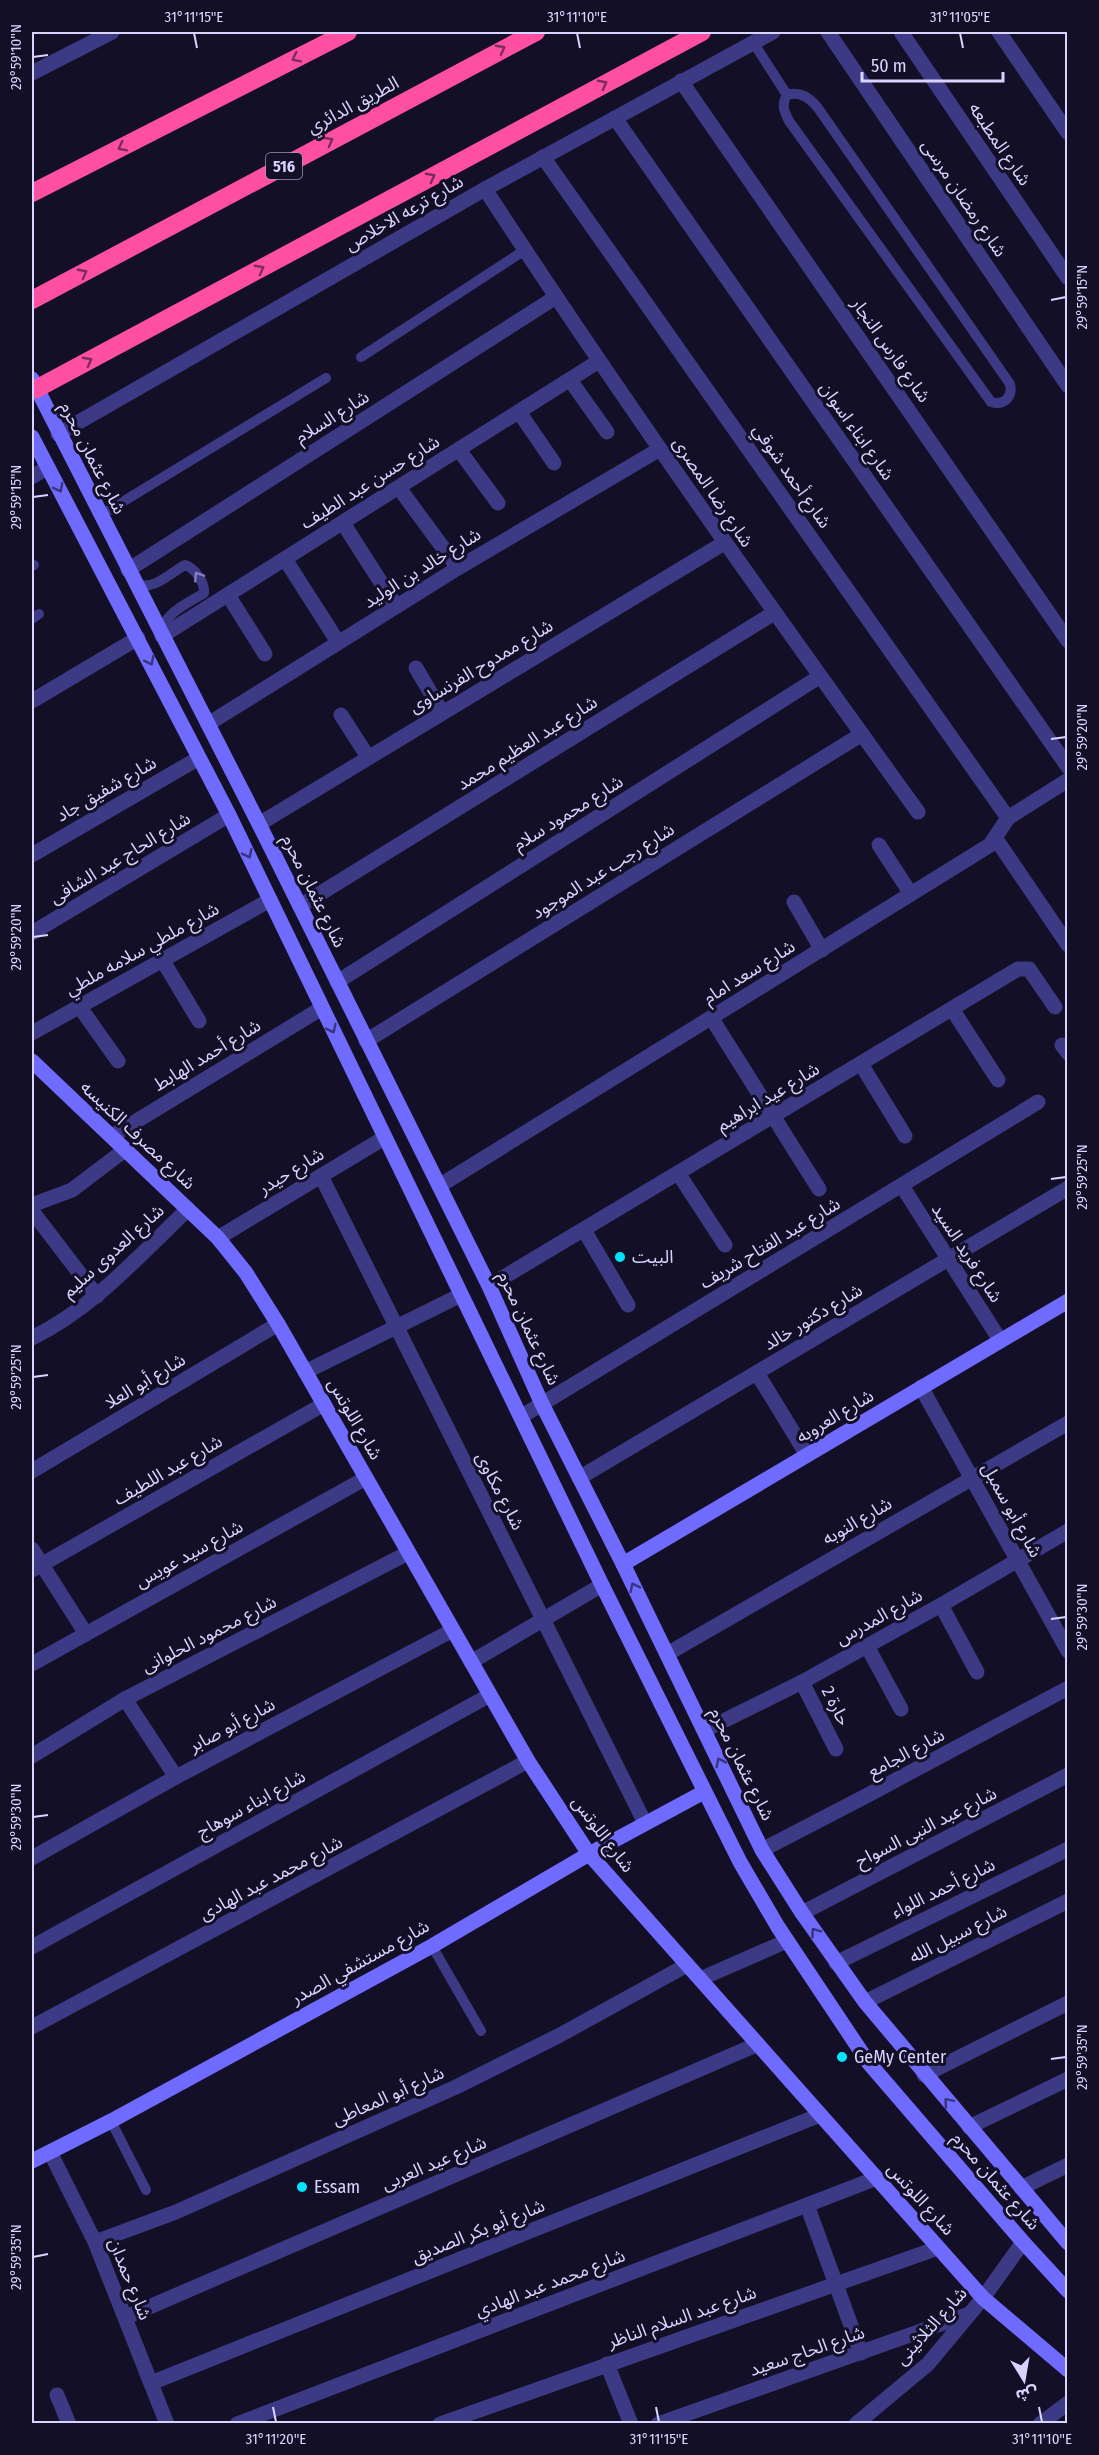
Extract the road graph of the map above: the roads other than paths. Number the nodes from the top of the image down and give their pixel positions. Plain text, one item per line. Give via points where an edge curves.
1 (112, 32) edge
2 (348, 32) edge
3 (536, 32) edge
4 (702, 32) edge
5 (772, 32) edge
6 (828, 32) edge
7 (901, 32) edge
8 (999, 32) edge
9 (753, 42) junction
10 (32, 73) edge
11 (681, 81) junction
12 (787, 95) junction
13 (615, 118) junction
14 (1068, 133) edge
15 (543, 157) junction
16 (485, 189) junction
17 (32, 193) edge
18 (525, 250) junction
19 (1068, 278) edge
20 (556, 297) junction
21 (32, 300) edge
22 (361, 357) dead end
23 (599, 361) junction
24 (326, 378) dead end
25 (570, 380) junction
26 (34, 384) edge
27 (1068, 386) edge
28 (519, 412) junction
29 (607, 432) dead end
30 (58, 434) junction
31 (32, 437) edge
32 (660, 449) junction
33 (459, 450) junction
34 (554, 463) dead end
35 (48, 467) junction
36 (32, 477) edge
37 (399, 488) junction
38 (498, 503) dead end
39 (101, 515) junction
40 (343, 523) junction
41 (724, 543) junction
42 (285, 559) junction
43 (458, 568) junction
44 (128, 570) junction
45 (136, 584) junction
46 (228, 595) junction
47 (396, 606) junction
48 (774, 613) junction
49 (162, 634) junction
50 (138, 638) junction
51 (1068, 641) edge
52 (338, 642) junction
53 (265, 654) dead end
54 (416, 668) dead end
55 (819, 677) junction
56 (32, 701) edge
57 (442, 711) junction
58 (341, 715) dead end
59 (208, 724) junction
60 (862, 734) junction
61 (368, 757) junction
62 (199, 758) junction
63 (1068, 767) edge
64 (1068, 780) edge
65 (918, 812) dead end
66 (229, 815) junction
67 (1008, 818) junction
68 (259, 824) junction
69 (996, 839) junction
70 (879, 845) dead end
71 (32, 855) edge
72 (911, 894) junction
73 (270, 900) junction
74 (794, 902) dead end
75 (300, 906) junction
76 (32, 933) edge
77 (1068, 945) edge
78 (822, 950) junction
79 (163, 961) junction
80 (337, 982) junction
81 (79, 1006) junction
82 (1055, 1007) dead end
83 (322, 1008) junction
84 (952, 1009) junction
85 (712, 1019) junction
86 (200, 1021) dead end
87 (32, 1032) edge
88 (366, 1041) junction
89 (32, 1061) edge
90 (118, 1061) dead end
91 (861, 1064) junction
92 (998, 1080) dead end
93 (1038, 1102) dead end
94 (773, 1116) junction
95 (112, 1136) junction
96 (906, 1136) dead end
97 (384, 1138) junction
98 (126, 1149) junction
99 (678, 1173) junction
100 (321, 1176) junction
101 (439, 1186) junction
102 (902, 1186) junction
103 (1068, 1188) edge
104 (819, 1189) dead end
105 (32, 1205) edge
106 (188, 1209) junction
107 (32, 1211) edge
108 (584, 1230) junction
109 (218, 1238) junction
110 (725, 1245) dead end
111 (948, 1258) junction
112 (489, 1286) junction
113 (461, 1295) junction
114 (97, 1296) junction
115 (1068, 1301) edge
116 (628, 1305) dead end
117 (278, 1324) junction
118 (397, 1327) junction
119 (32, 1338) edge
120 (1000, 1340) junction
121 (305, 1372) junction
122 (757, 1373) junction
123 (921, 1387) junction
124 (324, 1404) junction
125 (542, 1404) junction
126 (522, 1416) junction
127 (1068, 1424) edge
128 (807, 1455) junction
129 (32, 1471) edge
130 (973, 1477) junction
131 (366, 1478) junction
132 (579, 1478) junction
133 (1068, 1531) edge
134 (32, 1549) edge
135 (408, 1552) junction
136 (1016, 1559) junction
137 (623, 1564) junction
138 (36, 1567) edge
139 (602, 1585) junction
140 (941, 1605) junction
141 (543, 1620) junction
142 (453, 1630) junction
143 (86, 1634) junction
144 (867, 1646) junction
145 (1068, 1651) edge
146 (667, 1654) junction
147 (471, 1662) junction
148 (32, 1664) edge
149 (977, 1672) dead end
150 (802, 1682) junction
151 (1068, 1688) edge
152 (490, 1695) junction
153 (125, 1699) junction
154 (901, 1710) dead end
155 (705, 1730) junction
156 (836, 1749) dead end
157 (32, 1756) edge
158 (528, 1761) junction
159 (1068, 1775) edge
160 (176, 1777) junction
161 (704, 1792) junction
162 (645, 1823) junction
163 (1068, 1849) edge
164 (762, 1850) junction
165 (589, 1854) junction
166 (32, 1858) edge
167 (1068, 1901) edge
168 (802, 1913) junction
169 (787, 1941) junction
170 (432, 1946) junction
171 (32, 1947) edge
172 (836, 1963) junction
173 (687, 1965) junction
174 (699, 1979) junction
175 (865, 2002) junction
176 (1068, 2003) edge
177 (32, 2027) edge
178 (481, 2031) dead end
179 (758, 2044) junction
180 (924, 2075) junction
181 (1068, 2079) edge
182 (820, 2115) junction
183 (111, 2121) junction
184 (969, 2127) junction
185 (50, 2152) junction
186 (32, 2160) edge
187 (1068, 2165) edge
188 (877, 2178) junction
189 (1021, 2188) junction
190 (146, 2190) dead end
191 (807, 2205) junction
192 (95, 2242) junction
193 (1023, 2242) junction
194 (1068, 2242) edge
195 (938, 2248) junction
196 (836, 2284) junction
197 (1068, 2291) edge
198 (983, 2298) junction
199 (969, 2314) junction
200 (126, 2317) junction
201 (861, 2353) junction
202 (607, 2364) junction
203 (1068, 2370) edge
204 (151, 2383) junction
205 (57, 2396) dead end
206 (1068, 2403) edge
207 (874, 2418) edge
208 (69, 2424) edge
209 (167, 2424) edge
210 (237, 2424) edge
211 (440, 2424) edge
212 (631, 2424) edge
213 (658, 2424) edge
214 (856, 2424) edge
215 (1040, 2424) edge

1 - 10 street
2 -> 17 highway
21 -> 3 highway, الطريق الدائري / 516
26 -> 4 highway
5 - 9 street, شارع ترعه الاخلاص
6 - 27 street, شارع رمضان مرسى
7 - 19 street, شارع المطبعه
8 - 14 street
9 - 11 street, شارع ترعه الاخلاص
9 - 12 lane
11 - 13 street, شارع ترعه الاخلاص
11 - 51 street, شارع فارس النجار
12 - 12 lane via 783,102 789,121 991,402 1007,400 1010,384 818,108 804,95
13 - 15 street, شارع ترعه الاخلاص
13 - 63 street, شارع ابناء اسوان
15 - 16 street, شارع ترعه الاخلاص
15 - 67 street, شارع أحمد شوقي
16 - 18 street, شارع رضا المصرى
16 - 30 street, شارع ترعه الاخلاص
18 - 20 street, شارع رضا المصرى
18 - 22 lane
20 - 23 street, شارع رضا المصرى
20 - 44 street, شارع السلام
23 - 25 street, شارع حسن عبد الطيف
23 - 32 street, شارع رضا المصرى
24 - 39 lane
25 - 28 street, شارع حسن عبد الطيف
25 - 29 street
26 - 30 main road, شارع عثمان محرم
28 - 33 street, شارع حسن عبد الطيف
28 - 34 street
30 - 39 main road, شارع عثمان محرم
31 - 35 main road, شارع عثمان محرم
32 - 41 street, شارع رضا المصرى
32 - 43 street, شارع خالد بن الوليد
33 - 37 street, شارع حسن عبد الطيف
33 - 38 street
35 - 36 street
35 -> 50 main road, شارع عثمان محرم
37 - 40 street, شارع حسن عبد الطيف
37 - 43 street
39 - 44 main road, شارع عثمان محرم
40 - 42 street, شارع حسن عبد الطيف
40 - 47 street
41 - 48 street, شارع رضا المصرى
41 - 57 street, شارع ممدوح الفرنساوى
42 - 46 street, شارع حسن عبد الطيف
42 - 52 street
43 - 47 street, شارع خالد بن الوليد
44 - 45 main road, شارع عثمان محرم
45 - 49 main road, شارع عثمان محرم
49 -> 45 lane via 165,620 204,592 204,586 192,568 185,565 153,585
46 - 49 street, شارع حسن عبد الطيف
46 - 53 street
47 - 52 street, شارع خالد بن الوليد
48 - 55 street, شارع رضا المصرى
48 - 75 street, شارع عبد العظيم محمد
49 - 59 main road, شارع عثمان محرم
50 - 56 street
50 -> 62 main road, شارع عثمان محرم
52 - 59 street, شارع خالد بن الوليد
54 - 57 street
55 - 60 street, شارع رضا المصرى
55 - 80 street, شارع محمود سلام
57 - 61 street, شارع ممدوح الفرنساوى
58 - 61 street
59 - 68 main road, شارع عثمان محرم
60 - 65 street, شارع رضا المصرى
60 - 88 street, شارع رجب عبد الموجود
61 - 68 street, شارع ممدوح الفرنساوى
62 - 66 main road, شارع عثمان محرم
62 - 71 street, شارع شفيق جاد
64 - 67 street, شارع سعد امام
66 -> 73 main road, شارع عثمان محرم
66 - 76 street, شارع الحاج عبد الشافى
67 - 69 street, شارع سعد امام
68 - 75 main road, شارع عثمان محرم
69 - 72 street, شارع سعد امام
69 - 77 street
70 - 72 street
72 - 78 street, شارع سعد امام
73 - 79 street, شارع ملطي سلامه ملطي
73 - 83 main road, شارع عثمان محرم
74 - 78 street
75 - 80 main road, شارع عثمان محرم
78 - 85 street, شارع سعد امام
79 - 81 street, شارع ملطي سلامه ملطي
79 - 86 street
80 - 88 main road, شارع عثمان محرم
81 - 87 street, شارع ملطي سلامه ملطي
81 - 90 street
82 - 84 street, شارع عيد ابراهيم via 1033,974 1024,968
83 - 95 street, شارع أحمد الهابط
83 -> 97 main road, شارع عثمان محرم
84 - 91 street, شارع عيد ابراهيم
84 - 92 street
85 - 94 street
85 - 101 street, شارع سعد امام
88 - 101 main road, شارع عثمان محرم
89 - 95 main road, شارع مصرف الكنيسه
91 - 94 street, شارع عيد ابراهيم
91 - 96 street
93 - 102 street, شارع عبد الفتاح شريف
94 - 99 street, شارع عيد ابراهيم
94 - 104 street
95 - 98 main road, شارع مصرف الكنيسه
97 - 100 street, شارع حيدر
97 - 113 main road, شارع عثمان محرم
98 - 105 street via 72,1190
98 - 106 main road, شارع مصرف الكنيسه
99 - 108 street, شارع عيد ابراهيم
99 - 110 street
100 - 109 street, شارع حيدر
100 - 118 street, شارع مكاوى
101 - 112 main road, شارع عثمان محرم
102 - 111 street, شارع فريد السيد
102 - 125 street, شارع عبد الفتاح شريف
103 - 111 street, شارع دكتور خالد
106 - 109 main road, شارع مصرف الكنيسه
106 - 114 street, شارع العدوى سليم
107 - 114 street
108 - 112 street, شارع عيد ابراهيم
108 - 116 street
109 - 117 main road, شارع اللوتس
111 - 120 street, شارع فريد السيد
111 - 122 street, شارع دكتور خالد
112 - 125 main road, شارع عثمان محرم
113 - 118 street
113 - 126 main road, شارع عثمان محرم
114 - 119 street, شارع العدوى سليم via 67,1319
115 - 120 main road, شارع العروبه
117 - 121 main road, شارع اللوتس
117 - 129 street, شارع أبو العلا
118 - 121 street
118 - 141 street, شارع مكاوى
120 - 123 main road, شارع العروبه
121 - 124 main road, شارع اللوتس
122 - 128 street
122 - 132 street, شارع دكتور خالد
123 - 128 main road, شارع العروبه
123 - 130 street, شارع أبو سمبل
124 - 131 main road, شارع اللوتس
124 - 138 street, شارع عبد اللطيف
125 - 126 street, شارع عبد الفتاح شريف
125 - 132 main road, شارع عثمان محرم
126 - 139 main road, شارع عثمان محرم
127 - 130 street, شارع النوبه
128 - 137 main road, شارع العروبه
130 - 136 street, شارع أبو سمبل
130 - 146 street, شارع النوبه
131 - 135 main road, شارع اللوتس
131 - 143 street, شارع سيد عويس
132 - 137 main road, شارع عثمان محرم
133 - 136 street, شارع المدرس
134 - 138 street
135 - 142 main road, شارع اللوتس
135 - 153 street, شارع محمود الحلوانى
136 - 140 street, شارع المدرس
136 - 145 street, شارع أبو سمبل
146 -> 137 main road, شارع عثمان محرم
138 - 143 street
139 - 141 street
139 - 161 main road, شارع عثمان محرم
140 - 144 street, شارع المدرس
140 - 149 street
141 - 147 street
141 - 162 street, شارع مكاوى
142 - 147 main road, شارع اللوتس
142 - 160 street, شارع أبو صابر
143 - 148 street, شارع سيد عويس
144 - 150 street, شارع المدرس
144 - 154 street
146 - 155 main road, شارع عثمان محرم
147 - 152 main road, شارع اللوتس
150 - 155 street, شارع المدرس
150 - 156 street, حارة 2
151 - 164 street, شارع الجامع
152 - 158 main road, شارع اللوتس
152 - 171 street, شارع ابناء سوهاج
153 - 157 street, شارع محمود الحلوانى
153 - 160 street
164 -> 155 main road, شارع عثمان محرم
158 - 165 main road, شارع اللوتس
158 - 177 street, شارع محمد عبد الهادى
159 - 168 street, شارع عبد النبى السواح
160 - 166 street, شارع أبو صابر
161 - 162 main road, شارع مستشفي الصدر
161 - 169 main road, شارع عثمان محرم
162 - 165 main road, شارع مستشفي الصدر
163 - 172 street, شارع أحمد اللواء
164 - 168 main road, شارع عثمان محرم
165 - 170 main road, شارع مستشفي الصدر
165 - 173 main road, شارع اللوتس
167 - 175 street, شارع سبيل الله
172 -> 168 main road, شارع عثمان محرم
169 - 174 street
169 - 193 main road, شارع عثمان محرم via 868,2062
170 - 178 lane
170 - 183 main road, شارع مستشفي الصدر
172 - 175 main road, شارع عثمان محرم
173 - 174 main road, شارع اللوتس
173 - 192 street, شارع أبو المعاطى via 456,2087 176,2212
174 - 179 main road, شارع اللوتس
175 - 180 main road, شارع عثمان محرم
176 - 180 street
179 - 182 main road, شارع اللوتس
179 - 200 street, شارع عيد العربى
184 -> 180 main road, شارع عثمان محرم
181 - 184 street
182 - 188 main road, شارع اللوتس
182 - 204 street, شارع أبو بكر الصديق
183 - 185 main road, شارع مستشفي الصدر
183 - 190 lane
184 - 189 main road, شارع عثمان محرم
185 - 186 main road, شارع مستشفي الصدر
185 - 192 street, شارع حمدان
187 - 189 street
188 - 191 street, شارع محمد عبد الهادي
188 - 195 main road, شارع اللوتس
189 - 194 main road, شارع عثمان محرم
191 - 196 street
191 - 210 street, شارع محمد عبد الهادي
192 - 200 street, شارع حمدان
193 - 197 main road, شارع عثمان محرم
193 - 198 street, شارع الثلاثينى
195 - 196 street, شارع عبد السلام الناظر
195 - 198 main road, شارع اللوتس
196 - 201 street
196 - 202 street, شارع عبد السلام الناظر
198 - 199 street, شارع الثلاثينى
198 - 203 main road, شارع اللوتس
199 - 201 street, شارع الحاج سعيد
199 - 207 street, شارع الثلاثينى via 928,2364
200 - 204 street, شارع حمدان
201 - 213 street, شارع الحاج سعيد
202 - 211 street, شارع عبد السلام الناظر
202 - 212 street
204 - 209 street, شارع حمدان
205 - 208 street
206 - 215 street
207 - 214 street, شارع الثلاثينى

